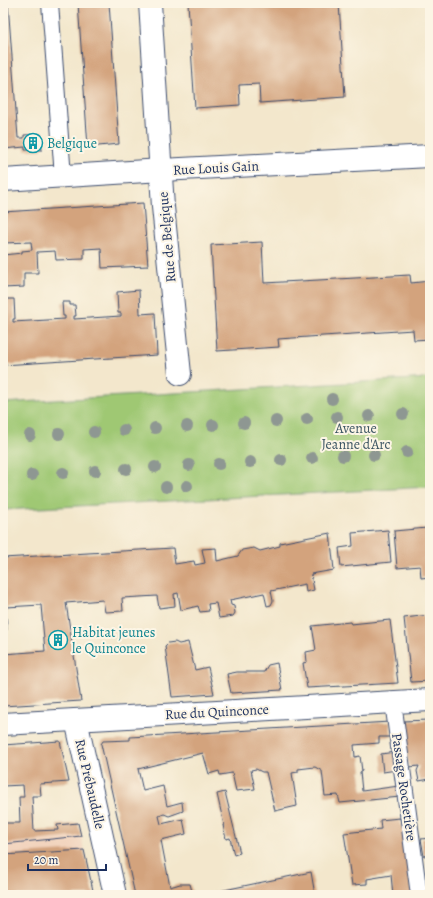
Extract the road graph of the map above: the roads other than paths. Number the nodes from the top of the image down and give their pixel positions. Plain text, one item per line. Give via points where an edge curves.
1 (50, 3) edge
2 (150, 3) edge
3 (430, 156) edge
4 (162, 170) junction
5 (63, 177) junction
6 (3, 180) edge
7 (180, 374) dead end
8 (430, 700) edge
9 (393, 702) junction
10 (76, 720) junction
11 (3, 724) edge
12 (115, 895) edge
13 (419, 895) edge

1 - 5 lane
2 - 4 street, Rue de Belgique
3 - 4 street, Rue Louis Gain
4 - 5 street, Rue Louis Gain
4 - 7 street, Rue de Belgique
5 - 6 street, Rue Louis Gain
8 - 9 street, Rue du Quinconce
9 - 10 street, Rue du Quinconce
9 - 13 lane, Passage Rochetière
10 - 11 street, Rue du Quinconce
10 - 12 street, Rue Prébaudelle

